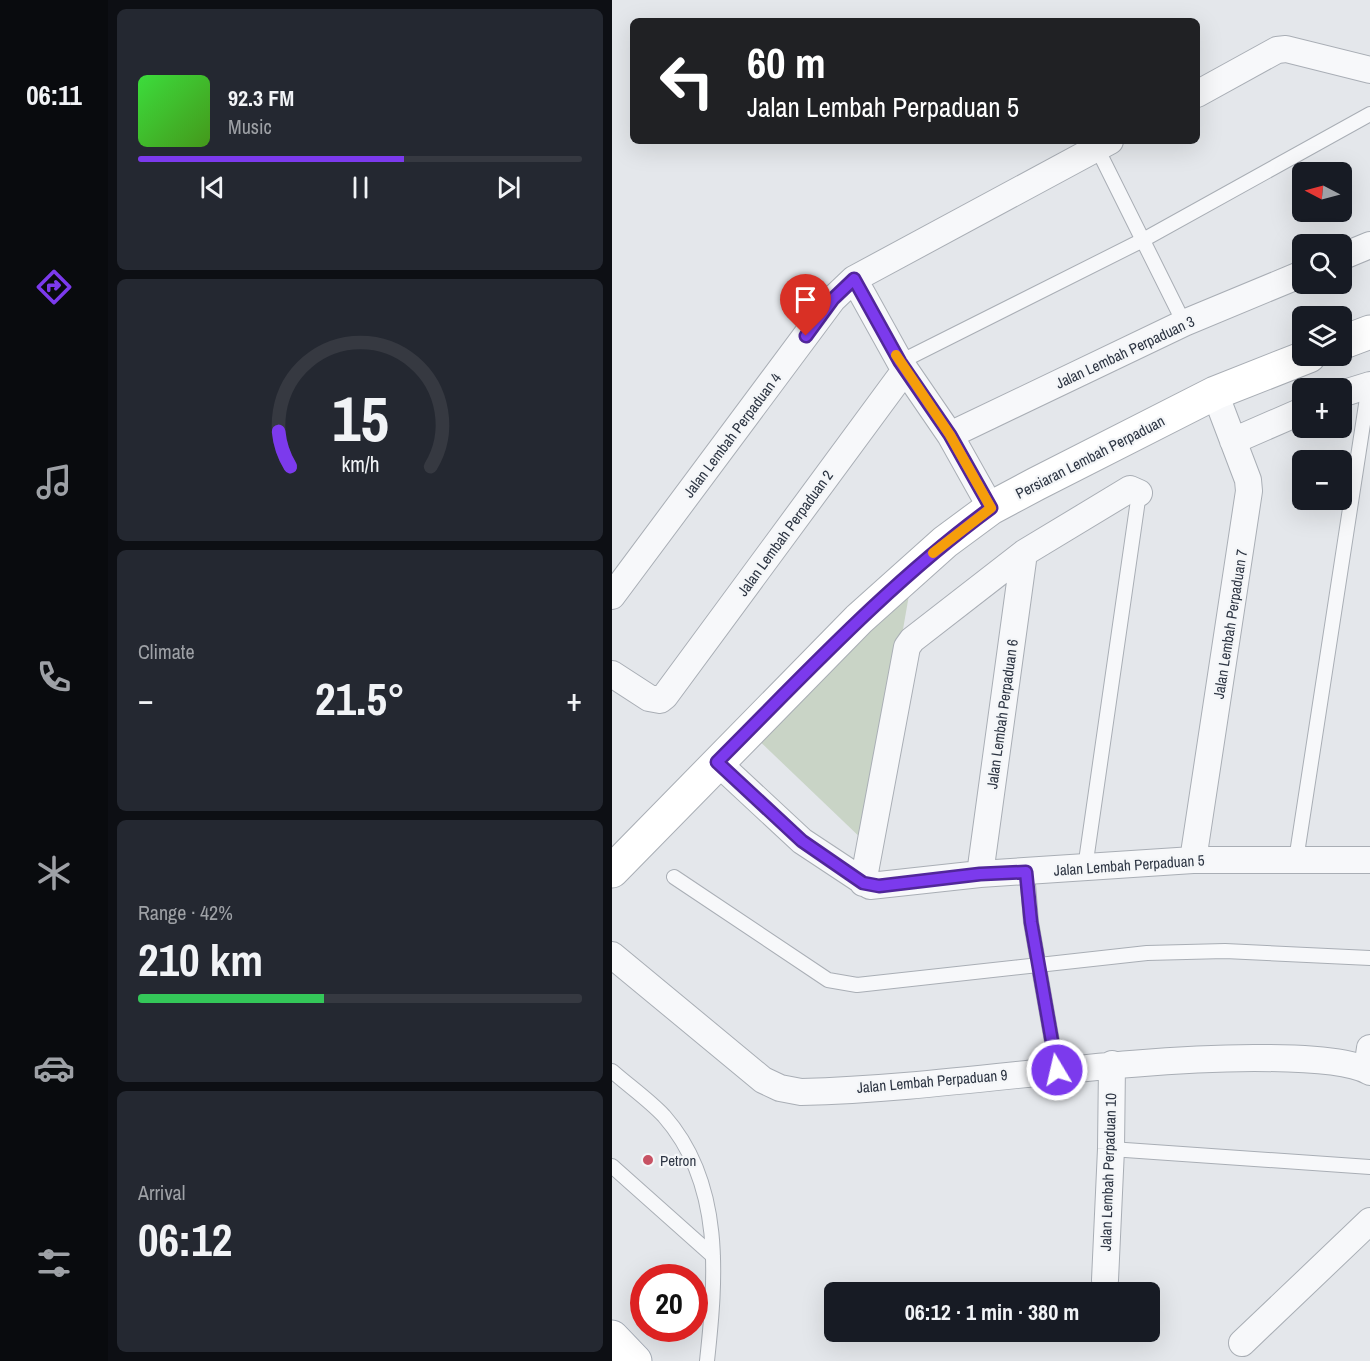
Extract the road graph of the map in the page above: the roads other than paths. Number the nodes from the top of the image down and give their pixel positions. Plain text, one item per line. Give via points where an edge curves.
1 (1370, 70) edge
2 (1200, 92) edge
3 (1370, 114) edge
4 (1104, 145) edge
5 (1143, 240) junction
6 (1370, 245) edge
7 (1352, 252) edge
8 (1292, 278) edge
9 (854, 279) junction
10 (1184, 323) junction
11 (1370, 332) edge
12 (1352, 339) edge
13 (1292, 363) edge
14 (902, 366) junction
15 (1369, 385) edge
16 (1352, 390) edge
17 (1215, 393) junction
18 (1292, 415) edge
19 (950, 435) junction
20 (1233, 441) junction
21 (1139, 493) joint
22 (991, 508) junction
23 (1024, 554) junction
24 (612, 596) edge
25 (612, 674) edge
26 (717, 762) junction
27 (1193, 860) junction
28 (1296, 860) junction
29 (1370, 860) edge
30 (1085, 868) junction
31 (612, 871) edge
32 (1026, 872) junction
33 (980, 874) junction
34 (674, 877) dead end
35 (863, 883) junction
36 (612, 955) edge
37 (1370, 957) edge
38 (1040, 965) junction
39 (1369, 1063) edge
40 (1112, 1064) junction
41 (1057, 1070) junction
42 (612, 1071) edge
43 (1111, 1149) junction
44 (612, 1166) edge
45 (1370, 1167) edge
46 (1370, 1221) edge
47 (714, 1256) junction
48 (1105, 1280) dead end
49 (612, 1337) edge
50 (1242, 1343) dead end
51 (612, 1347) edge
52 (625, 1361) edge
53 (635, 1361) edge
54 (707, 1361) edge

1 - 2 street via 1277,50
3 - 5 lane
4 - 5 lane
4 - 9 street, Jalan Lembah Perpaduan 4
5 - 10 lane
5 - 14 lane
6 - 7 street
8 - 10 street, Jalan Lembah Perpaduan 3
9 - 14 street
9 - 24 street, Jalan Lembah Perpaduan 4 via 833,299
10 - 19 street, Jalan Lembah Perpaduan 3
11 - 12 main road
13 - 17 main road, Persiaran Lembah Perpaduan
14 - 19 street
14 - 25 street, Jalan Lembah Perpaduan 2 via 665,696 660,700 649,698
15 - 16 street
15 - 28 lane
17 - 20 street, Jalan Lembah Perpaduan 7
17 - 22 main road, Persiaran Lembah Perpaduan
18 - 20 street
19 - 22 street
20 - 27 street, Jalan Lembah Perpaduan 7 via 1248,480 1248,504
21 - 23 street via 1130,489
21 - 30 lane
22 - 26 main road, Persiaran Lembah Perpaduan via 945,542 859,619
23 - 33 street, Jalan Lembah Perpaduan 6
23 - 35 street via 907,647
26 - 31 main road, Persiaran Lembah Perpaduan
26 - 35 street via 802,841
27 - 28 street, Jalan Lembah Perpaduan 5
27 - 30 street, Jalan Lembah Perpaduan 5
28 - 29 street, Jalan Lembah Perpaduan 5
30 - 32 street, Jalan Lembah Perpaduan 5
32 - 33 street, Jalan Lembah Perpaduan 5
32 - 38 lane
33 - 35 street, Jalan Lembah Perpaduan 5 via 879,886
34 - 38 lane via 828,980 843,984
36 - 41 street, Jalan Lembah Perpaduan 9 via 745,1066 780,1088 827,1091
37 - 38 lane via 1147,952
38 - 41 lane
39 - 40 street, Jalan Lembah Perpaduan 9 via 1280,1058
40 - 41 street, Jalan Lembah Perpaduan 9
40 - 43 street, Jalan Lembah Perpaduan 10
42 - 47 lane via 663,1115 684,1143 711,1215
43 - 45 lane
43 - 48 street, Jalan Lembah Perpaduan 10
44 - 47 lane
46 - 50 street
47 - 54 lane via 715,1290
49 - 53 main road
51 - 52 main road

